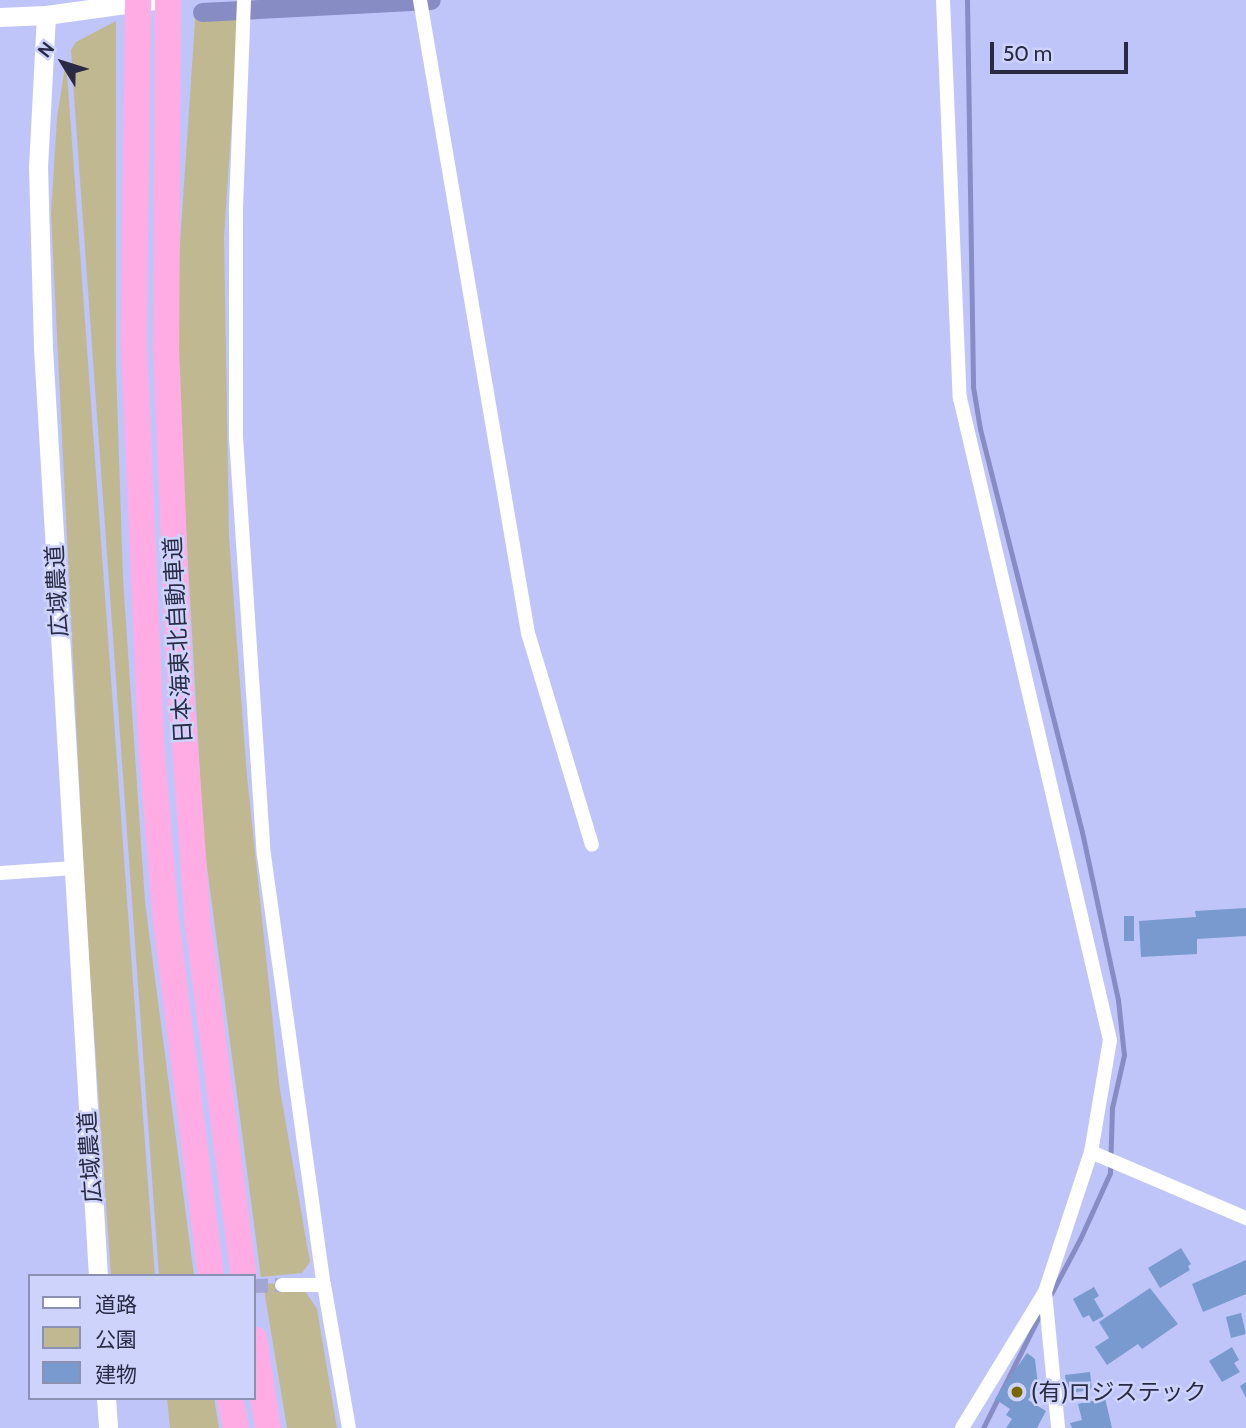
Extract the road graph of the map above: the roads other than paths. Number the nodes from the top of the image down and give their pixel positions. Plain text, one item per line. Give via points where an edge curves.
1 (138, 0) edge
2 (154, 0) edge
3 (168, 0) edge
4 (184, 0) edge
5 (244, 0) edge
6 (419, 0) edge
7 (943, 0) edge
8 (46, 15) junction
9 (0, 17) edge
10 (175, 50) junction
11 (592, 845) dead end
12 (74, 868) junction
13 (0, 873) edge
14 (1091, 1152) junction
15 (1246, 1218) edge
16 (98, 1274) edge
17 (211, 1274) edge
18 (244, 1274) edge
19 (282, 1285) tunnel mouth
20 (324, 1285) junction
21 (1045, 1292) junction
22 (256, 1352) edge
23 (106, 1400) edge
24 (230, 1400) edge
25 (108, 1428) edge
26 (236, 1428) edge
27 (268, 1428) edge
28 (349, 1428) edge
29 (962, 1428) edge
30 (1058, 1428) edge

1 - 17 highway, 日本海東北自動車道 via 134,346 152,754 166,920
2 - 8 street
3 - 10 highway, 日本海東北自動車道
4 - 10 highway
5 - 20 street via 236,211 236,437 264,855
6 - 11 street via 528,634
7 - 14 street via 960,398 1110,1040
8 - 9 street
8 - 12 street, 広域農道 via 38,167 43,348
10 - 18 highway, 日本海東北自動車道 via 166,88 166,346 180,679 198,924
12 - 13 street
12 - 16 street, 広域農道
14 - 15 street
14 - 21 street
19 - 20 street
20 - 28 street
21 - 29 street
21 - 30 street
22 - 27 highway
23 - 25 street
24 - 26 highway

